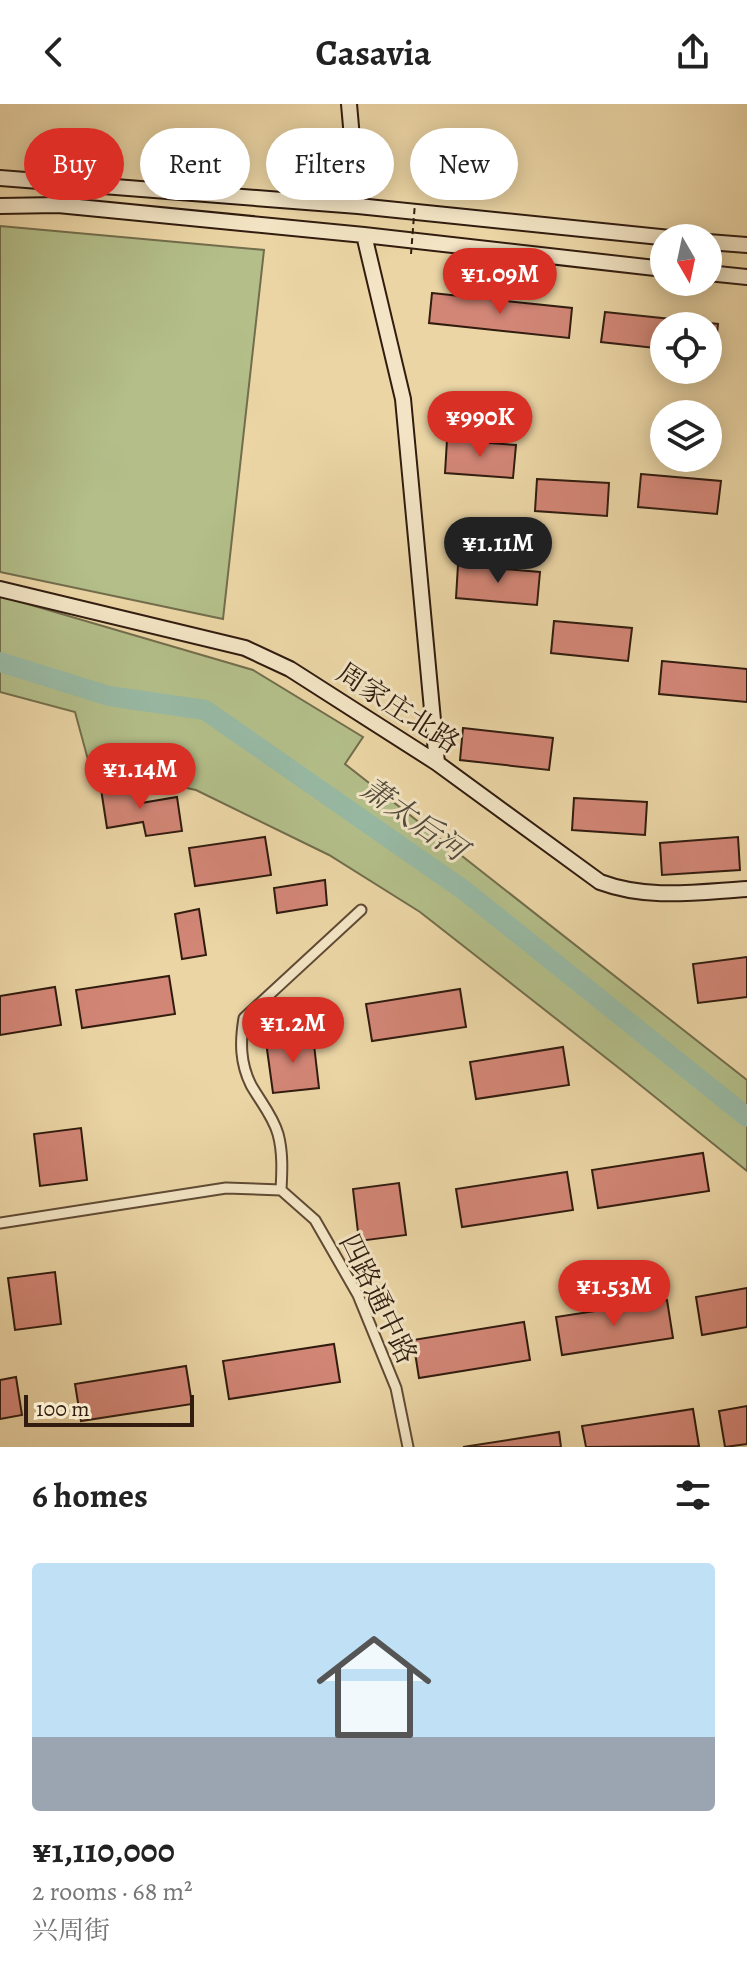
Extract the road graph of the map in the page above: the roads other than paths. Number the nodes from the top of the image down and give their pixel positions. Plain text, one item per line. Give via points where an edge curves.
1 (349, 104) edge
2 (0, 178) edge
3 (0, 206) edge
4 (358, 206) junction
5 (364, 235) junction
6 (650, 236) edge
7 (722, 243) edge
8 (747, 245) edge
9 (650, 267) edge
10 (722, 274) edge
11 (747, 277) edge
12 (0, 589) edge
13 (437, 763) junction
14 (747, 889) edge
15 (361, 910) dead end
16 (281, 1190) junction
17 (0, 1223) edge
18 (408, 1447) edge

1 - 4 street
2 - 4 street
3 - 5 street via 58,205
4 - 6 street
5 - 9 street
5 - 13 street via 403,399
7 - 8 street
10 - 11 street
12 - 13 street, 周家庄北路 via 245,648 290,669
13 - 14 street, 周家庄北路 via 600,882 653,894
15 - 16 street via 244,1018 241,1057 278,1133
16 - 17 street via 226,1188
16 - 18 street, 四路通中路 via 315,1220 358,1295 396,1388

